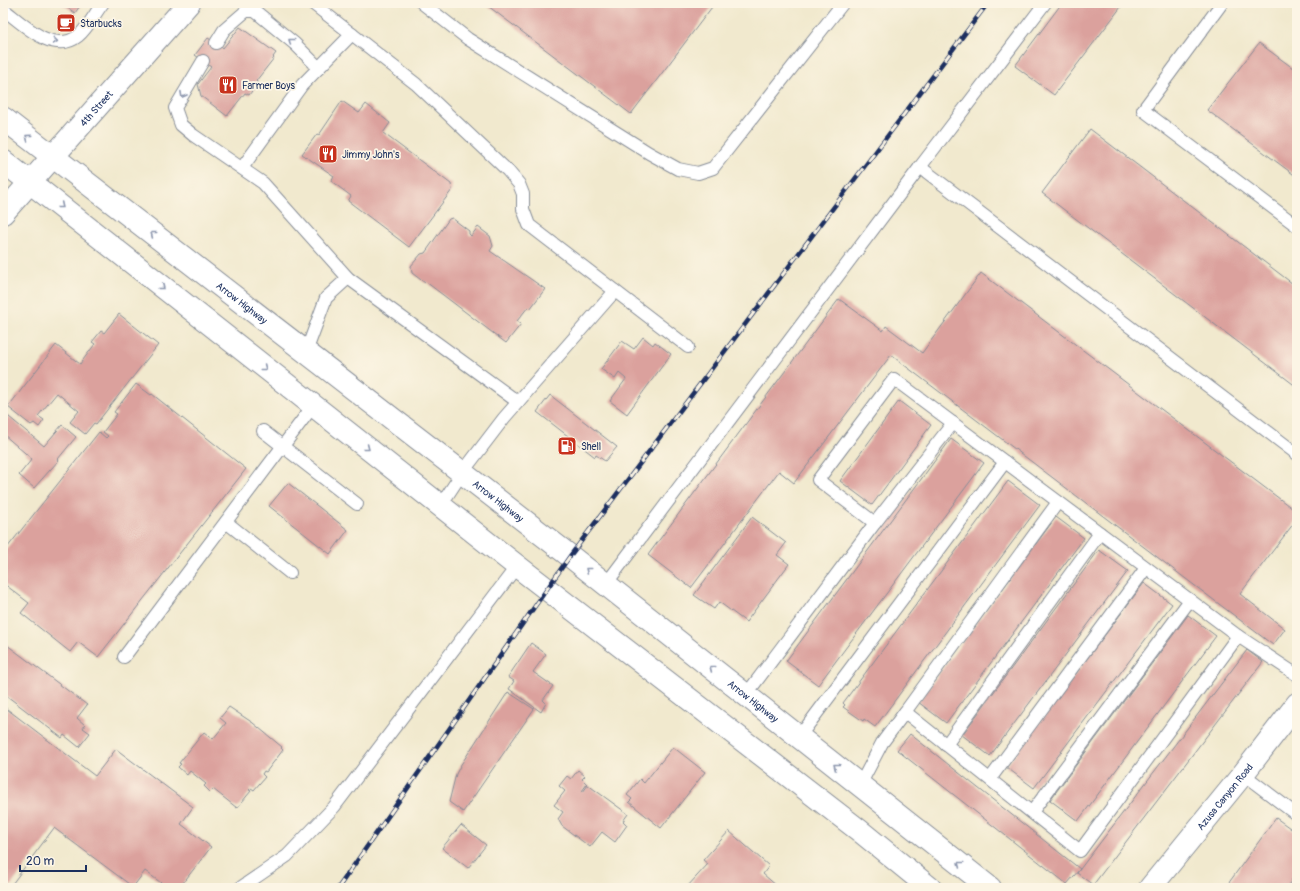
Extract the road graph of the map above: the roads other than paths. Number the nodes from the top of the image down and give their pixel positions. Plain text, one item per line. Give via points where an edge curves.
1 (103, 3) edge
2 (190, 3) edge
3 (312, 3) edge
4 (422, 3) edge
5 (842, 3) edge
6 (1045, 3) edge
7 (1222, 3) edge
8 (3, 9) edge
9 (352, 34) junction
10 (216, 43) dead end
11 (203, 61) dead end
12 (319, 68) junction
13 (3, 118) edge
14 (53, 156) junction
15 (3, 161) edge
16 (920, 167) junction
17 (242, 168) junction
18 (30, 182) junction
19 (3, 213) edge
20 (1297, 226) edge
21 (348, 278) junction
22 (615, 291) junction
23 (688, 347) dead end
24 (306, 352) junction
25 (518, 402) junction
26 (313, 406) junction
27 (953, 423) junction
28 (263, 431) dead end
29 (283, 446) junction
30 (1297, 454) edge
31 (1005, 462) junction
32 (462, 473) junction
33 (1058, 502) junction
34 (357, 504) dead end
35 (441, 505) junction
36 (226, 522) junction
37 (875, 523) junction
38 (1100, 533) junction
39 (517, 566) junction
40 (1146, 568) junction
41 (290, 573) dead end
42 (606, 584) junction
43 (1190, 600) junction
44 (1238, 636) junction
45 (124, 657) dead end
46 (1297, 675) edge
47 (746, 695) junction
48 (1297, 704) edge
49 (905, 712) junction
50 (799, 737) junction
51 (946, 745) junction
52 (1242, 774) junction
53 (990, 779) junction
54 (860, 785) junction
55 (1032, 812) junction
56 (1297, 815) edge
57 (923, 886) edge
58 (240, 888) edge
59 (990, 888) edge
60 (1150, 888) edge

8 -> 1 lane via 44,40 62,42 78,36
2 - 14 main road, 4th Street
3 - 9 lane
4 - 5 lane via 468,38 649,153 678,169 698,173 712,168
6 - 16 lane
7 - 20 lane via 1143,110
9 - 12 lane
9 - 22 lane via 416,84 508,171 519,184 523,194 523,209 529,225
12 -> 10 lane via 255,11 246,11 224,30
11 -> 17 lane via 175,108 181,125
12 - 17 lane via 302,85
14 -> 13 main road, Arrow Highway
14 - 18 main road, 4th Street
24 -> 14 main road, Arrow Highway
15 - 18 main road
16 - 30 lane
16 - 42 lane
17 - 21 lane via 263,183
18 - 19 main road, 4th Street
18 -> 26 main road
21 - 24 lane via 326,298
21 - 25 lane
22 - 23 lane
22 - 25 lane
24 - 32 main road, Arrow Highway
25 - 32 lane
26 - 29 lane
26 -> 35 main road
27 - 31 lane
27 - 37 lane
27 - 37 lane via 894,379 818,480
28 - 29 lane
29 - 34 lane
29 - 36 lane
31 - 33 lane
31 - 50 lane
32 - 35 lane
42 -> 32 main road, Arrow Highway
33 - 38 lane
33 - 49 lane
35 - 39 main road
36 - 41 lane
36 - 45 lane
37 - 47 lane
38 - 40 lane
38 - 51 lane
39 - 57 main road
39 - 58 lane via 334,807 287,856
40 - 43 lane
40 - 53 lane
47 -> 42 main road, Arrow Highway
43 - 44 lane
43 - 55 lane
44 - 46 lane
44 - 55 lane via 1080,851
47 - 50 main road, Arrow Highway
48 - 52 main road, Azusa Canyon Road
49 - 51 lane
49 - 54 lane via 882,743
54 -> 50 main road, Arrow Highway
51 - 53 lane
52 - 56 lane
52 - 60 main road, Azusa Canyon Road
53 - 55 lane
59 -> 54 main road, Arrow Highway

